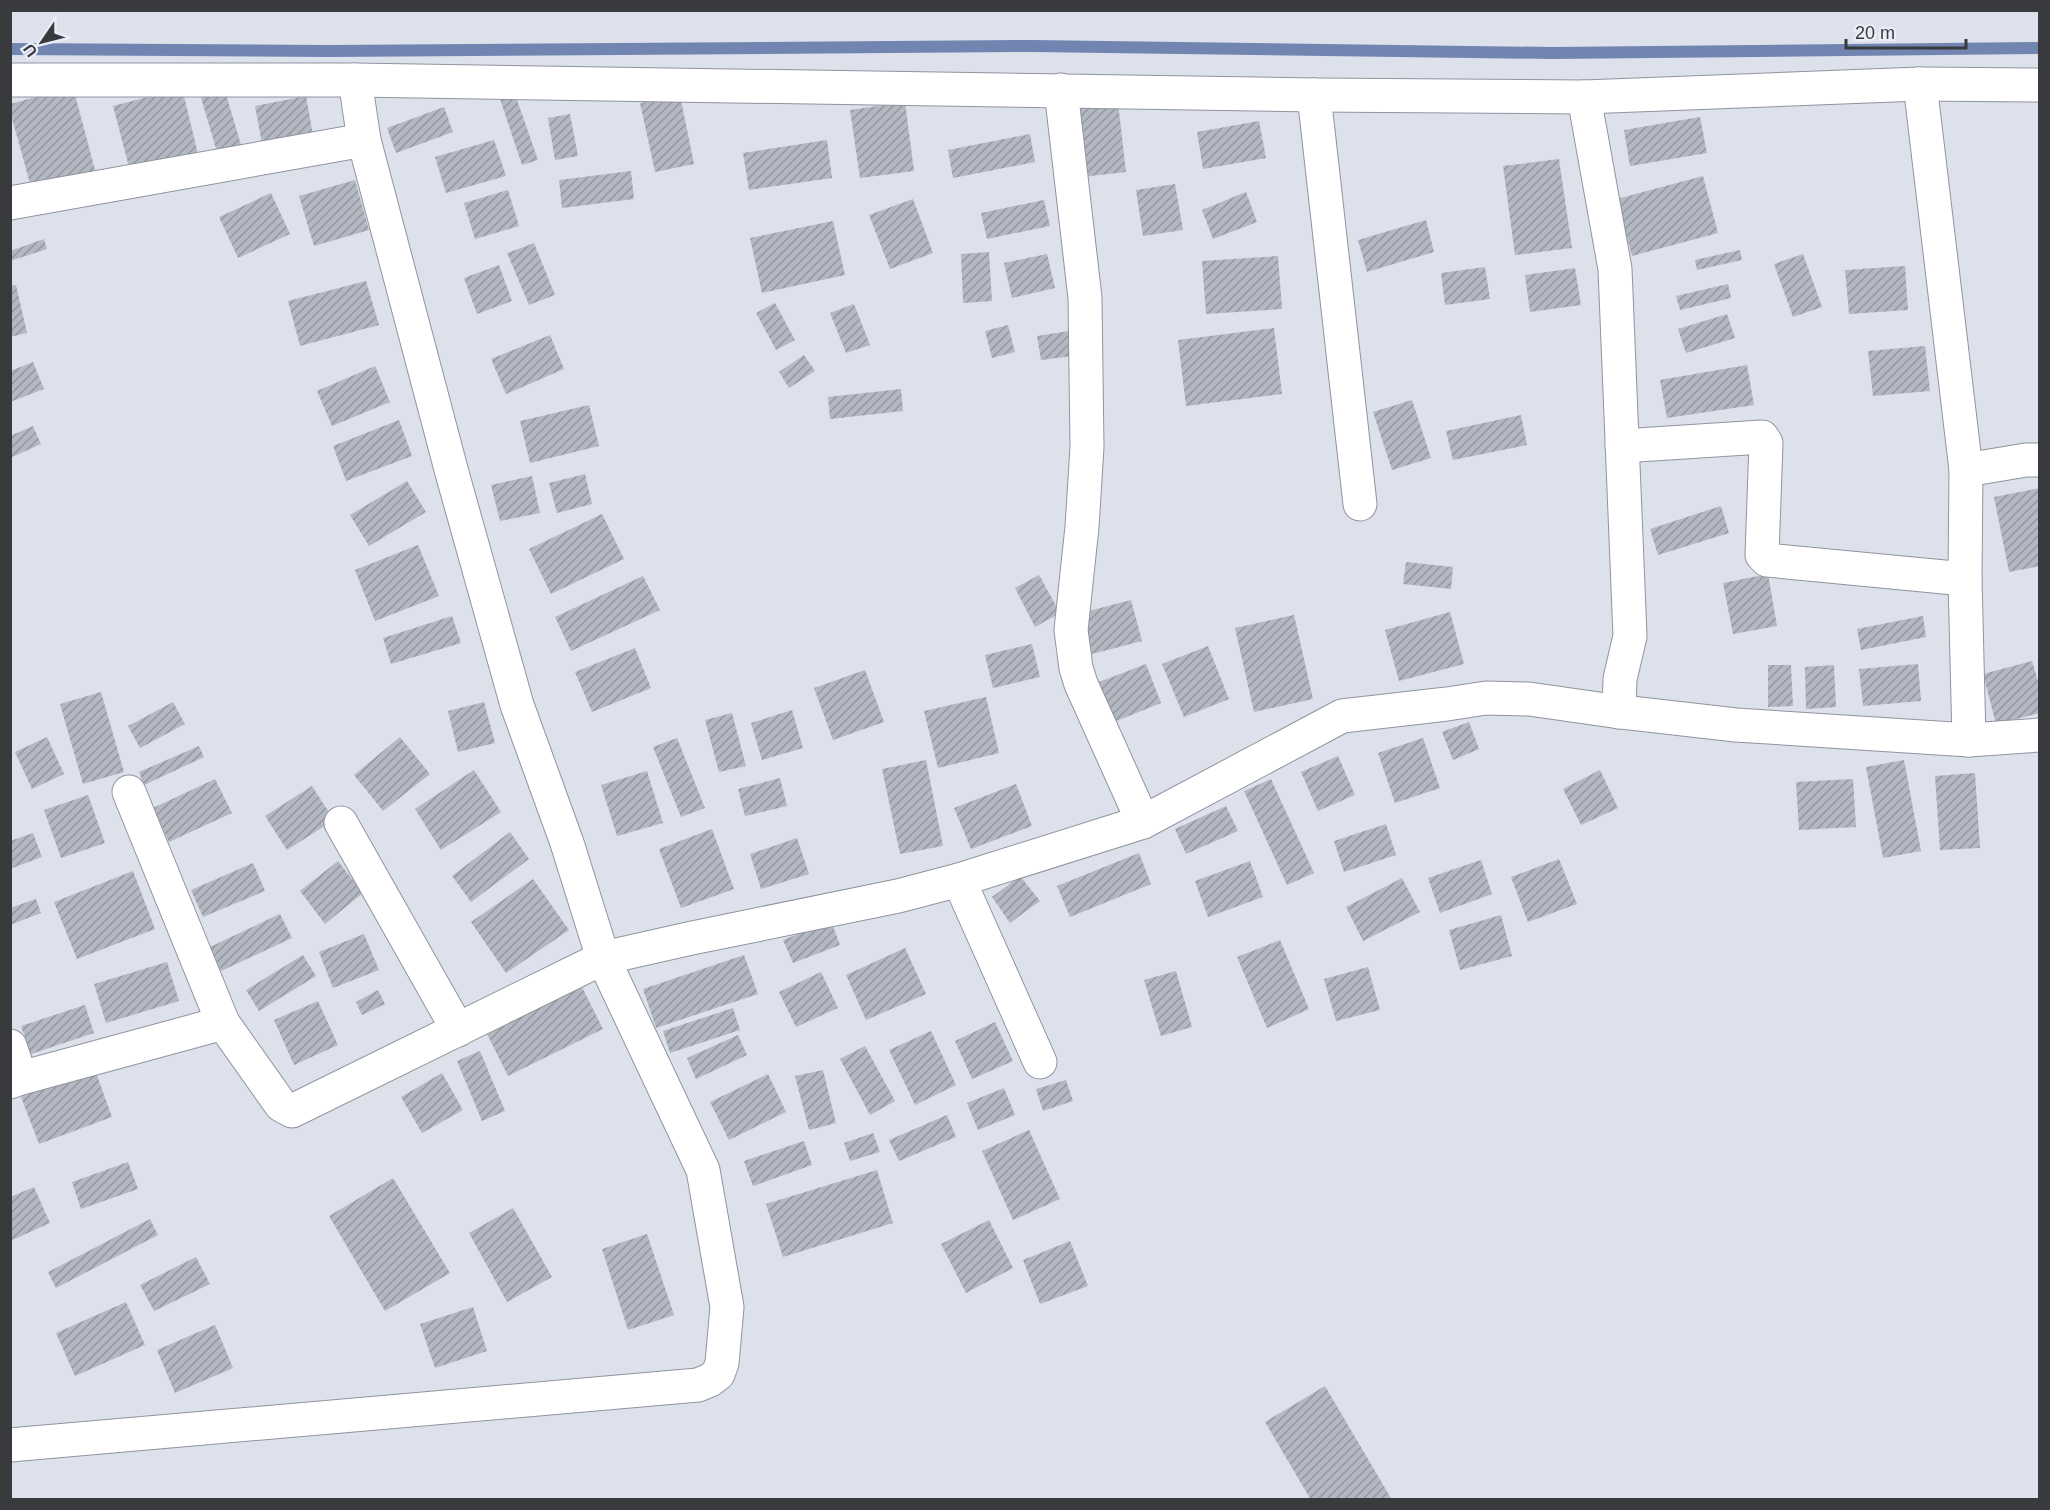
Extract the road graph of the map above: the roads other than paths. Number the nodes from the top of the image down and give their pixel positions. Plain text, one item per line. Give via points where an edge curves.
1 (10, 80) edge
2 (355, 80) junction
3 (1920, 84) junction
4 (2040, 86) edge
5 (1061, 90) junction
6 (1314, 95) junction
7 (1584, 97) junction
8 (364, 140) junction
9 (10, 203) edge
10 (1622, 446) junction
11 (2040, 460) edge
12 (1966, 470) junction
13 (1360, 504) dead end
14 (1965, 579) junction
15 (1619, 712) junction
16 (2040, 735) edge
17 (1969, 740) junction
18 (129, 792) dead end
19 (1143, 822) junction
20 (341, 823) dead end
21 (959, 880) junction
22 (603, 958) junction
23 (223, 1023) junction
24 (458, 1030) junction
25 (10, 1046) edge
26 (1040, 1062) dead end
27 (16, 1080) edge
28 (10, 1445) edge

1 - 2 street
2 - 5 street
2 - 8 street
3 - 4 street
3 - 7 street
3 - 12 street
5 - 6 street
5 - 19 street via 1085,298 1087,373 1087,459 1071,630 1081,684
6 - 7 street
6 - 13 street
7 - 10 street via 1615,269
8 - 9 street
8 - 22 street via 517,705
10 - 14 street via 1762,437 1766,443 1764,558
10 - 15 street via 1630,636 1620,679
11 - 12 street
12 - 14 street
14 - 17 street
15 - 17 street via 1737,725
15 - 19 street via 1529,699 1486,698 1342,716
16 - 17 street
18 - 23 street
19 - 21 street
20 - 24 street
21 - 22 street
21 - 26 street
22 - 24 street
22 - 28 street via 703,1170 728,1308 718,1374 698,1385
23 - 24 street via 281,1105 292,1111
23 - 27 street
25 - 27 street

